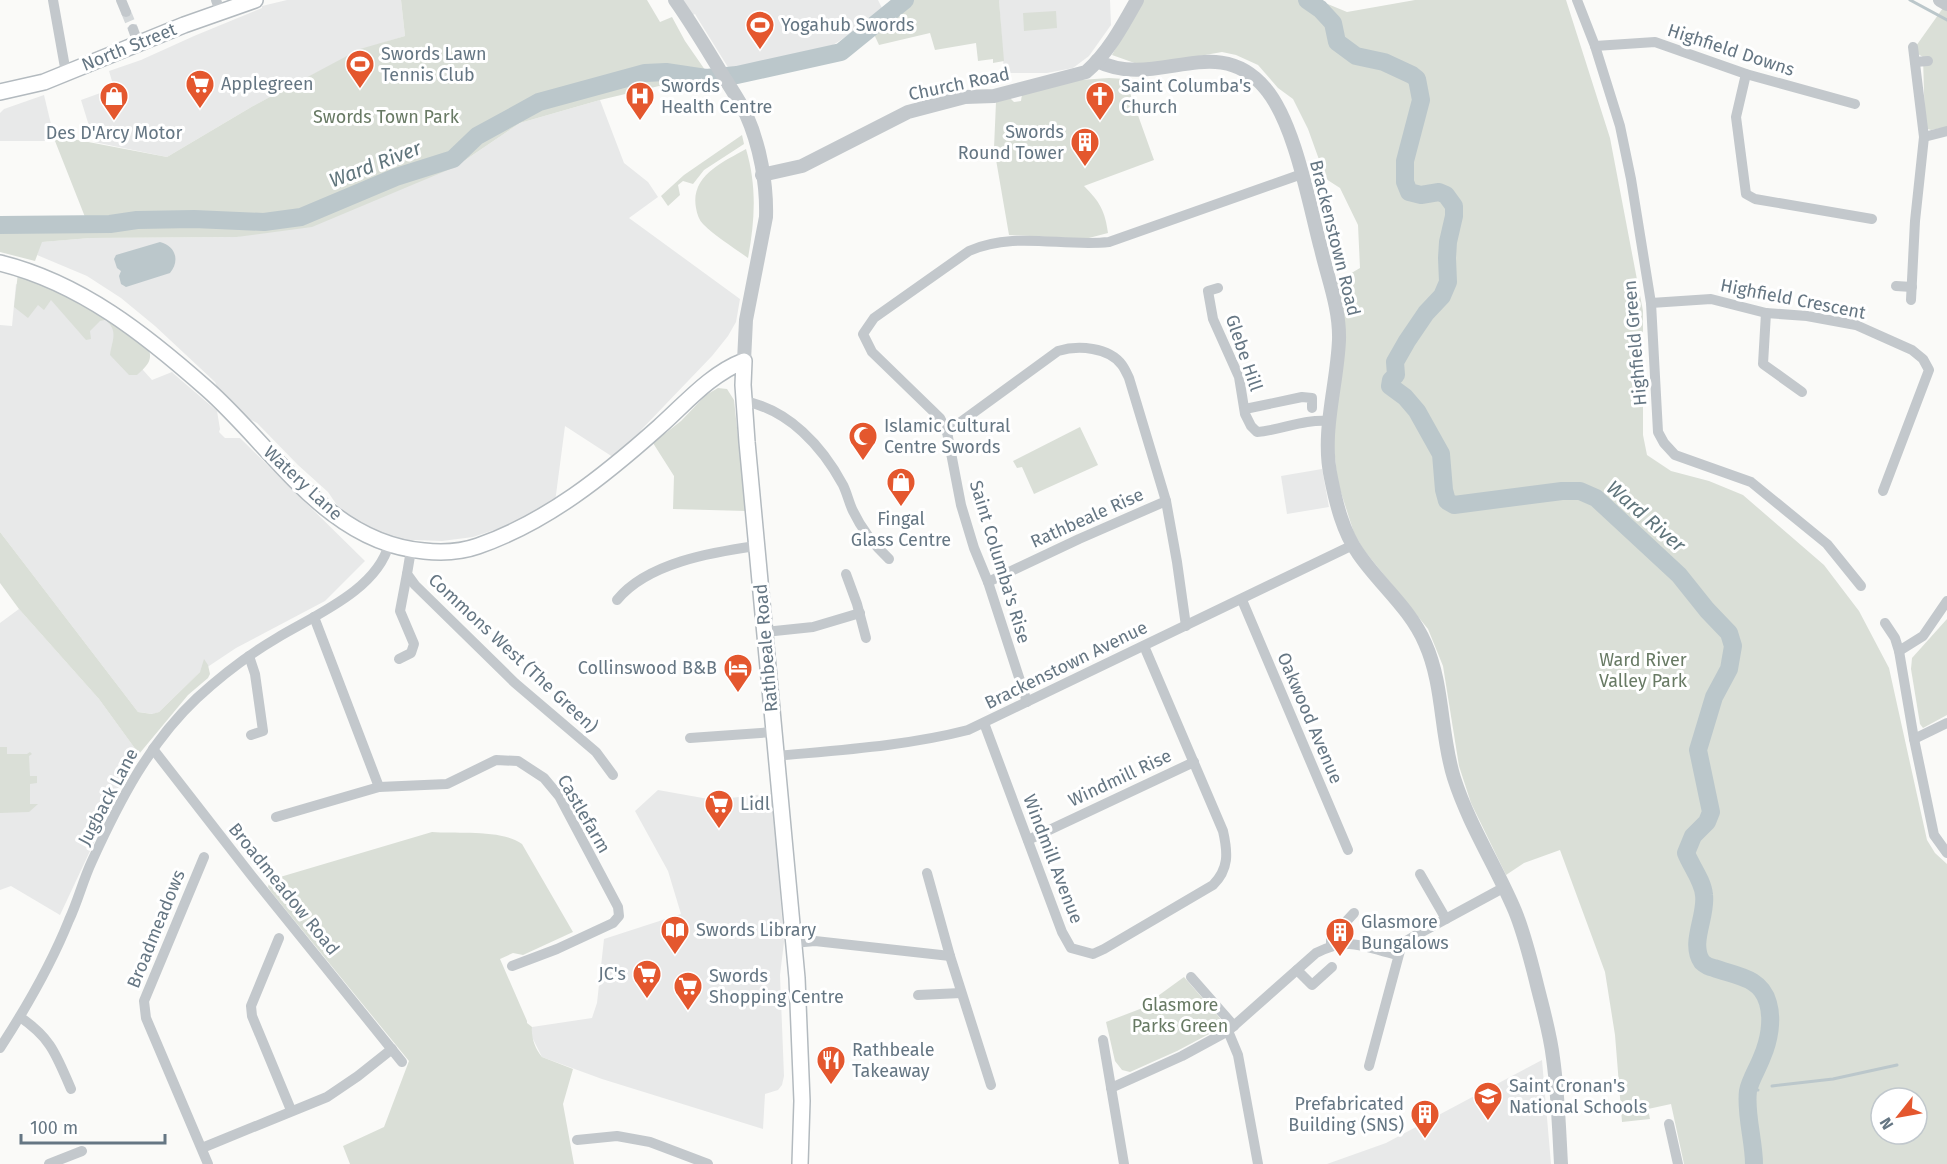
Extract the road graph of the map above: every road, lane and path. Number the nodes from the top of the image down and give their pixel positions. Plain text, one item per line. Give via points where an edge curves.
1 (53, 0) edge
2 (122, 0) edge
3 (255, 0) edge
4 (675, 0) edge
5 (1137, 0) edge
6 (1576, 0) edge
7 (1940, 0) edge
8 (1947, 4) edge
9 (218, 6) edge
10 (126, 12) tunnel mouth
11 (1595, 46) junction
12 (1913, 47) dead end
13 (1928, 61) dead end
14 (1097, 62) junction
15 (1915, 62) junction
16 (66, 73) junction
17 (1746, 74) junction
18 (1, 94) edge
19 (1855, 104) dead end
20 (1947, 131) edge
21 (1924, 137) junction
22 (1302, 174) junction
23 (762, 175) junction
24 (1872, 219) dead end
25 (0, 263) edge
26 (1896, 285) dead end
27 (1912, 287) junction
28 (1218, 288) dead end
29 (1911, 300) dead end
30 (1651, 303) junction
31 (1766, 313) junction
32 (744, 361) junction
33 (1802, 392) dead end
34 (744, 401) junction
35 (1312, 408) dead end
36 (1245, 409) junction
37 (1329, 421) junction
38 (947, 432) junction
39 (1883, 491) dead end
40 (1166, 501) junction
41 (390, 544) junction
42 (1353, 545) junction
43 (757, 546) junction
44 (411, 550) junction
45 (889, 559) dead end
46 (407, 573) junction
47 (846, 574) dead end
48 (988, 582) junction
49 (1861, 585) dead end
50 (616, 600) dead end
51 (1242, 600) junction
52 (1947, 601) edge
53 (860, 613) junction
54 (314, 617) junction
55 (1885, 622) dead end
56 (1186, 626) junction
57 (765, 632) junction
58 (866, 638) dead end
59 (1144, 646) junction
60 (1899, 651) junction
61 (249, 656) junction
62 (399, 659) dead end
63 (1027, 702) junction
64 (984, 723) junction
65 (1947, 723) edge
66 (774, 732) junction
67 (251, 735) dead end
68 (690, 738) dead end
69 (1914, 739) junction
70 (153, 748) junction
71 (776, 756) junction
72 (1194, 762) junction
73 (613, 775) dead end
74 (379, 787) junction
75 (276, 817) dead end
76 (1028, 840) junction
77 (1348, 850) dead end
78 (1947, 853) edge
79 (204, 857) dead end
80 (927, 873) dead end
81 (1420, 874) dead end
82 (1503, 888) junction
83 (1354, 913) dead end
84 (1446, 919) junction
85 (279, 938) dead end
86 (793, 943) junction
87 (1331, 945) junction
88 (950, 956) junction
89 (1397, 956) junction
90 (512, 966) dead end
91 (1332, 967) dead end
92 (1297, 970) junction
93 (1191, 977) dead end
94 (962, 993) junction
95 (918, 995) dead end
96 (20, 1017) junction
97 (1231, 1029) junction
98 (1102, 1040) dead end
99 (0, 1048) edge
100 (392, 1049) junction
101 (402, 1062) dead end
102 (1369, 1066) dead end
103 (991, 1085) dead end
104 (1111, 1088) junction
105 (71, 1089) dead end
106 (291, 1110) junction
107 (1669, 1124) dead end
108 (577, 1140) dead end
109 (202, 1148) junction
110 (82, 1150) dead end
111 (49, 1164) edge
112 (208, 1164) edge
113 (708, 1164) edge
114 (800, 1164) edge
115 (807, 1164) edge
116 (1124, 1164) edge
117 (1258, 1164) edge
118 (1561, 1164) edge
119 (1678, 1164) edge

1 - 16 street
2 - 10 street
3 - 9 main road, North Street
4 - 23 street, Rathbeale Road via 745,113
5 - 14 street, Church Road
6 - 11 street, Highfield Green
7 - 8 street
9 - 16 main road, North Street via 136,36
11 - 17 street, Highfield Downs via 1655,42
11 - 30 street, Highfield Green via 1620,126
12 - 15 street
13 - 15 street
14 - 22 street, Brackenstown Road via 1139,71 1219,61 1248,72 1260,82 1283,116
14 - 23 street, Church Road via 1079,75 908,112 802,166
15 - 21 street
16 - 18 main road, North Street
17 - 19 street, Highfield Downs
17 - 24 street via 1736,117 1746,194 1755,199
20 - 21 street
21 - 27 street via 1914,221
22 - 37 street, Brackenstown Road via 1339,325
22 - 38 street, Saint Columba's Rise via 1109,242 1008,240 984,244 874,318 863,334 872,351 940,418
23 - 32 street, Rathbeale Road via 766,217 746,320
25 - 41 main road, Watery Lane via 70,289 128,324 210,391 320,504 353,529
26 - 27 street
27 - 29 street
28 - 36 street, Glebe Hill via 1208,291 1214,319 1239,377
30 - 31 street, Highfield Crescent via 1711,299
30 - 49 street, Highfield Green via 1658,432 1664,443 1675,455 1751,482 1827,544
31 - 33 street via 1763,364
31 - 39 street, Highfield Crescent via 1856,325 1912,350 1923,359 1929,370
32 - 34 main road, Rathbeale Road
32 - 44 main road, Watery Lane via 717,375 627,454 554,510 512,534 474,548 442,553
34 - 43 main road, Rathbeale Road
34 - 45 street via 782,415 810,440 843,486 863,529
35 - 36 street via 1312,398 1302,397
36 - 37 street, Glebe Hill via 1257,432 1311,420
37 - 42 street, Brackenstown Road via 1330,476
38 - 40 street via 1058,351 1099,350 1113,355 1129,378
38 - 48 street, Saint Columba's Rise via 961,505
40 - 48 street, Rathbeale Rise
40 - 56 street
41 - 44 main road, Watery Lane
41 - 54 street, Jugback Lane via 370,578
42 - 51 street, Brackenstown Avenue
42 - 82 street, Brackenstown Road via 1409,615 1427,645 1450,767 1476,834
43 - 50 street via 714,552 652,573
43 - 57 main road, Rathbeale Road
44 - 46 street, Commons West (The Green)
46 - 62 street via 400,611 414,644 411,653
46 - 73 street, Commons West (The Green) via 515,683 596,752
47 - 53 street
48 - 63 street, Saint Columba's Rise
51 - 56 street, Brackenstown Avenue
51 - 77 street, Oakwood Avenue
52 - 60 street via 1923,636
53 - 57 street via 813,627
53 - 58 street
54 - 61 street, Jugback Lane
54 - 74 street
55 - 60 street
56 - 59 street, Brackenstown Avenue
57 - 66 main road, Rathbeale Road
59 - 63 street, Brackenstown Avenue
59 - 72 street, Windmill Avenue
60 - 69 street
61 - 67 street via 263,731
61 - 70 street, Jugback Lane via 196,699
63 - 64 street, Brackenstown Avenue
64 - 71 street, Brackenstown Avenue via 949,735
64 - 76 street, Windmill Avenue
65 - 69 street
66 - 68 street
66 - 71 main road, Rathbeale Road
69 - 78 street via 1934,835
70 - 96 street, Jugback Lane via 93,860 61,938
70 - 100 street, Broadmeadow Road
71 - 86 main road, Rathbeale Road
72 - 76 street, Windmill Rise
72 - 76 street, Windmill Avenue via 1223,831 1227,850 1222,876 1104,949 1093,954 1071,948
74 - 75 street, Castlefarm
74 - 90 street, Castlefarm via 447,784 496,760 518,761 544,778 559,796 620,916 585,936
79 - 109 street, Broadmeadows via 144,1001 146,1018
80 - 88 street
81 - 84 street
82 - 84 street
82 - 118 street, Brackenstown Road via 1527,945 1550,1038
83 - 87 street via 1331,938
84 - 89 street via 1406,941
85 - 106 street via 251,1006
86 - 88 street via 815,940
86 - 114 main road, Rathbeale Road via 801,1044
87 - 89 street via 1350,943
87 - 92 street
88 - 94 street
89 - 102 street
91 - 92 street via 1312,985
92 - 97 street
93 - 97 street
94 - 95 street
94 - 103 street
96 - 99 street, Jugback Lane
96 - 105 street via 49,1042
97 - 104 street
97 - 117 street
98 - 104 street
100 - 101 street, Broadmeadow Road
100 - 106 street via 327,1097
104 - 116 street
106 - 109 street
107 - 119 street
108 - 113 street via 617,1136 650,1142
109 - 112 street, Broadmeadows
110 - 111 street
114 - 115 street

